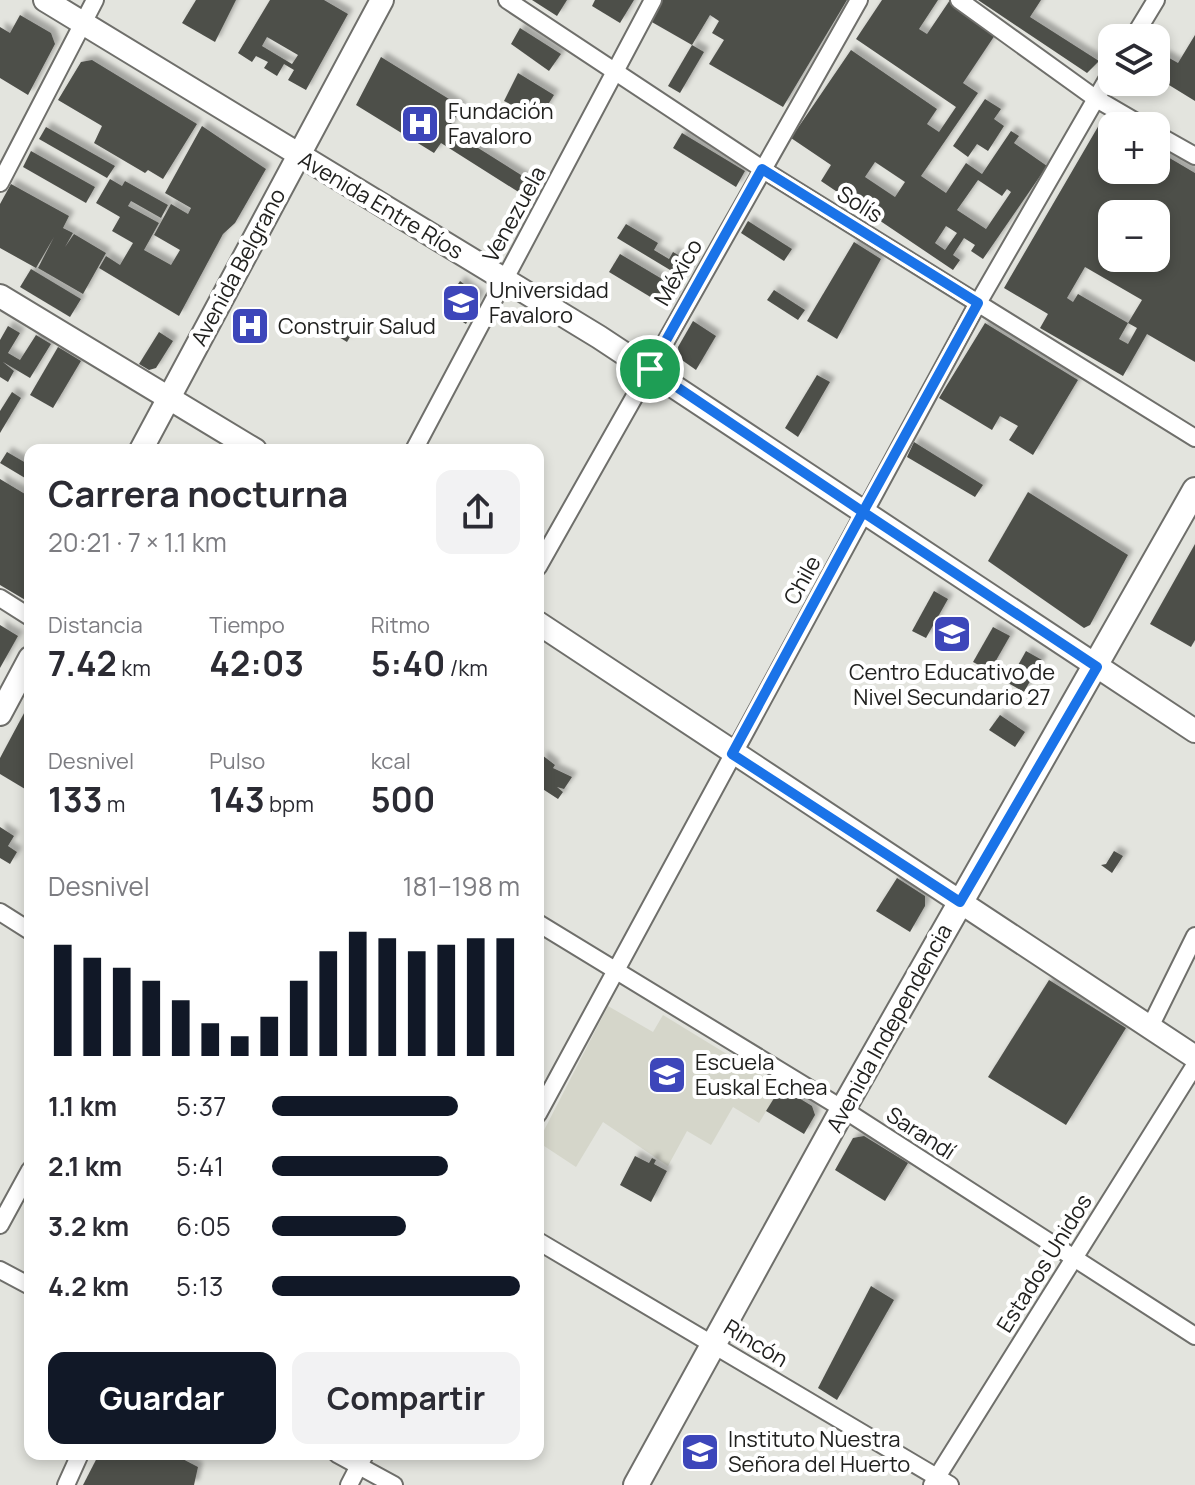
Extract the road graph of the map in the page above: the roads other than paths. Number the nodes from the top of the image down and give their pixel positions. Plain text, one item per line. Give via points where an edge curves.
1 (45, 0) edge
2 (95, 0) edge
3 (382, 0) edge
4 (507, 0) edge
5 (653, 0) edge
6 (859, 0) edge
7 (959, 0) edge
8 (1156, 0) edge
9 (82, 24) junction
10 (1141, 24) edge
11 (617, 74) junction
12 (1098, 93) edge
13 (1095, 98) junction
14 (1119, 112) edge
15 (1170, 142) edge
16 (299, 155) junction
17 (1195, 156) edge
18 (762, 169) junction
19 (0, 183) edge
20 (503, 278) junction
21 (0, 296) edge
22 (978, 303) junction
23 (650, 369) junction
24 (169, 397) junction
25 (1195, 438) edge
26 (144, 444) edge
27 (245, 444) edge
28 (417, 444) edge
29 (1195, 490) edge
30 (863, 512) junction
31 (544, 556) edge
32 (0, 598) edge
33 (24, 613) edge
34 (544, 627) edge
35 (1097, 667) junction
36 (24, 669) edge
37 (0, 714) edge
38 (1195, 731) edge
39 (732, 754) junction
40 (960, 902) junction
41 (0, 912) edge
42 (24, 927) edge
43 (544, 927) edge
44 (1195, 936) edge
45 (616, 971) junction
46 (1149, 1029) junction
47 (1195, 1057) edge
48 (1195, 1065) edge
49 (544, 1103) edge
50 (843, 1109) junction
51 (24, 1181) edge
52 (0, 1225) edge
53 (544, 1244) edge
54 (1074, 1256) junction
55 (0, 1270) edge
56 (24, 1283) edge
57 (1195, 1336) edge
58 (715, 1344) junction
59 (77, 1460) edge
60 (362, 1460) edge
61 (939, 1483) edge
62 (66, 1485) edge
63 (349, 1485) edge
64 (394, 1485) edge
65 (636, 1485) edge

1 - 9 main road, Avenida Entre Ríos
2 - 9 street
3 - 16 main road, Avenida Belgrano
4 - 11 street, Solís
5 - 11 street, Venezuela
6 - 18 street, México
7 - 13 street
8 - 10 street
9 - 16 main road, Avenida Entre Ríos
9 - 19 street
11 - 18 street, Solís
11 - 20 street, Venezuela
12 - 13 street, Chile
13 - 14 street
13 - 22 street, Chile
15 - 17 street
16 - 20 main road, Avenida Entre Ríos
16 - 24 main road, Avenida Belgrano
18 - 22 street, Solís
18 - 23 street, México
20 - 23 main road, Avenida Entre Ríos
20 - 28 street, Venezuela
21 - 24 main road
22 - 25 street, Solís
22 - 30 street, Chile
23 - 30 main road, Avenida Entre Ríos
23 - 31 street, México
24 - 26 main road, Avenida Belgrano
24 - 27 main road
29 - 35 main road, Avenida Independencia
30 - 35 main road, Avenida Entre Ríos
30 - 39 street, Chile
32 - 33 street
34 - 39 main road
35 - 38 main road, Avenida Entre Ríos
35 - 40 main road, Avenida Independencia
36 - 37 main road
39 - 40 main road
39 - 45 street, Chile
40 - 46 main road
40 - 50 main road, Avenida Independencia
41 - 42 street
43 - 45 street, Sarandí
44 - 46 street
45 - 49 street, Chile
45 - 50 street, Sarandí
46 - 47 main road
48 - 54 street, Estados Unidos
50 - 54 street, Sarandí
50 - 58 main road, Avenida Independencia
51 - 52 street
53 - 58 street, Rincón
54 - 57 street, Sarandí
54 - 61 street, Estados Unidos
55 - 56 street
58 - 61 street, Rincón
58 - 65 main road, Avenida Independencia
59 - 62 street
60 - 63 street
60 - 64 street

